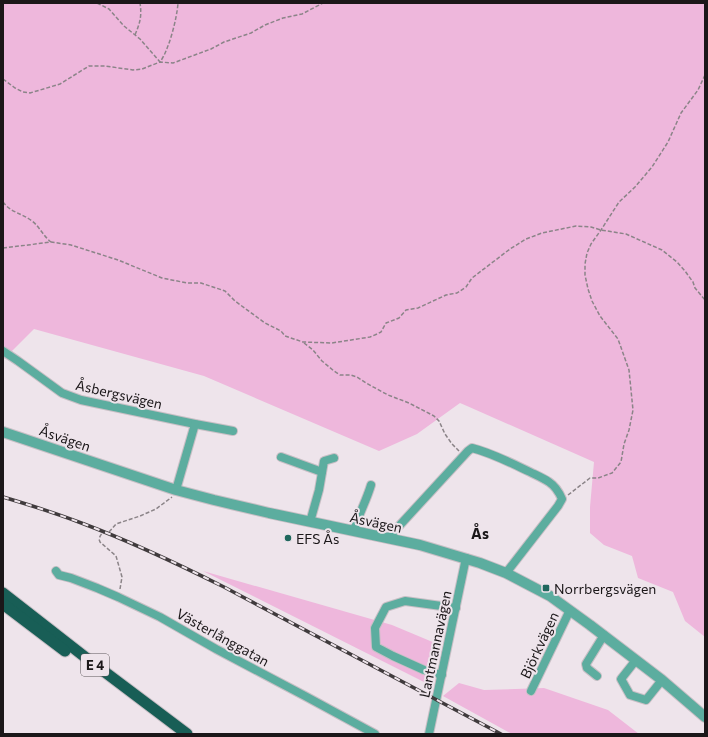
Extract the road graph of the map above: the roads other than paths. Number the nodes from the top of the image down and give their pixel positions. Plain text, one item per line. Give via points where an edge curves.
1 (3, 351) edge
2 (195, 424) junction
3 (233, 431) dead end
4 (3, 432) edge
5 (281, 457) dead end
6 (334, 458) dead end
7 (322, 472) junction
8 (371, 485) dead end
9 (176, 490) junction
10 (310, 522) junction
11 (354, 531) junction
12 (388, 538) junction
13 (466, 558) junction
14 (56, 571) dead end
15 (506, 573) junction
16 (3, 593) edge
17 (3, 604) edge
18 (456, 608) junction
19 (570, 610) junction
20 (604, 635) junction
21 (636, 660) junction
22 (442, 675) junction
23 (598, 676) dead end
24 (662, 680) junction
25 (531, 692) dead end
26 (705, 717) edge
27 (175, 734) edge
28 (187, 734) edge
29 (375, 734) edge
30 (429, 734) edge

1 - 2 street, Åsbergsvägen via 62,393 81,400
2 - 3 street, Åsbergsvägen
2 - 9 street
4 - 9 street, Åsvägen
5 - 7 street
6 - 7 street via 324,461
7 - 10 street
8 - 11 street
9 - 10 street, Åsvägen
10 - 11 street, Åsvägen
11 - 12 street, Åsvägen
12 - 13 street, Åsvägen
12 - 15 street via 463,456 472,448 481,450 549,482 562,499
13 - 15 street, Åsvägen
13 - 18 street, Lantmannavägen
14 - 29 street, Västerlånggatan via 58,575 118,597 160,618
15 - 19 street, Åsvägen via 550,596
16 - 28 highway, E 4
17 - 27 highway, E 4
18 - 22 street, Lantmannavägen
18 - 22 street via 405,601 386,607 376,628 376,647 424,670
19 - 20 street, Åsvägen
19 - 25 street, Björkvägen
20 - 21 street, Åsvägen
20 - 23 street via 586,664 587,668
21 - 24 street, Åsvägen
21 - 24 street via 621,679 630,695 646,700
22 - 30 street, Lantmannavägen
24 - 26 street, Åsvägen

